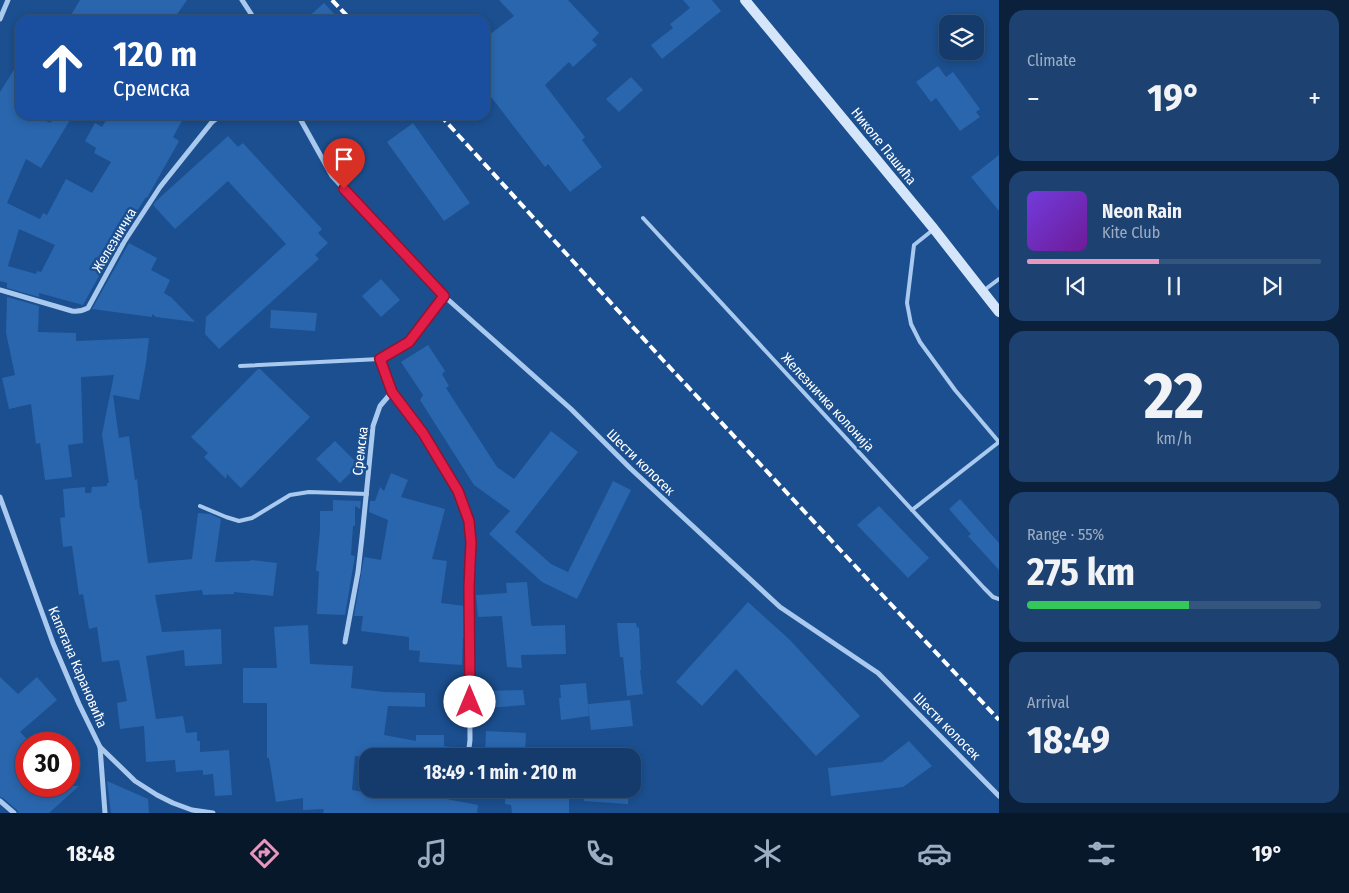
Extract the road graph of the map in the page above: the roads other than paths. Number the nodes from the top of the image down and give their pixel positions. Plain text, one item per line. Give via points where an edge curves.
1 (8, 0) edge
2 (242, 0) edge
3 (745, 0) edge
4 (252, 15) edge
5 (0, 19) edge
6 (215, 120) edge
7 (301, 120) edge
8 (643, 218) dead end
9 (934, 230) junction
10 (999, 279) edge
11 (0, 290) edge
12 (983, 291) junction
13 (444, 296) junction
14 (999, 312) edge
15 (380, 359) junction
16 (240, 366) dead end
17 (392, 392) junction
18 (367, 494) junction
19 (0, 497) edge
20 (200, 506) dead end
21 (912, 510) junction
22 (999, 599) edge
23 (345, 642) dead end
24 (100, 747) junction
25 (469, 748) edge
26 (999, 796) edge
27 (0, 801) edge
28 (14, 813) edge
29 (105, 813) edge
30 (213, 813) edge

1 - 5 street
2 - 4 street
3 - 9 main road, Николе Пашића
6 - 11 street, Железничка via 160,187 124,242 88,308 72,311
7 - 13 street, Шести колосек via 332,176
8 - 21 lane, Железничка колонија
9 - 12 main road, Николе Пашића
9 - 21 lane via 914,245 907,303 911,324 955,390 999,442
10 - 12 lane
12 - 14 main road, Николе Пашића
13 - 15 street via 409,342
13 - 26 street, Шести колосек via 571,409 780,607 878,673
15 - 16 lane
15 - 17 street
17 - 18 street, Сремска via 380,406 373,426
17 - 25 street via 423,433 458,491 469,521
18 - 20 lane via 309,492 290,495 252,518 239,521
18 - 23 street, Сремска via 358,572
19 - 24 street, Капетана Карановића via 53,643
21 - 22 lane, Железничка колонија via 984,588
24 - 29 street
24 - 30 street, Капетана Карановића via 144,788 192,810
27 - 28 street

